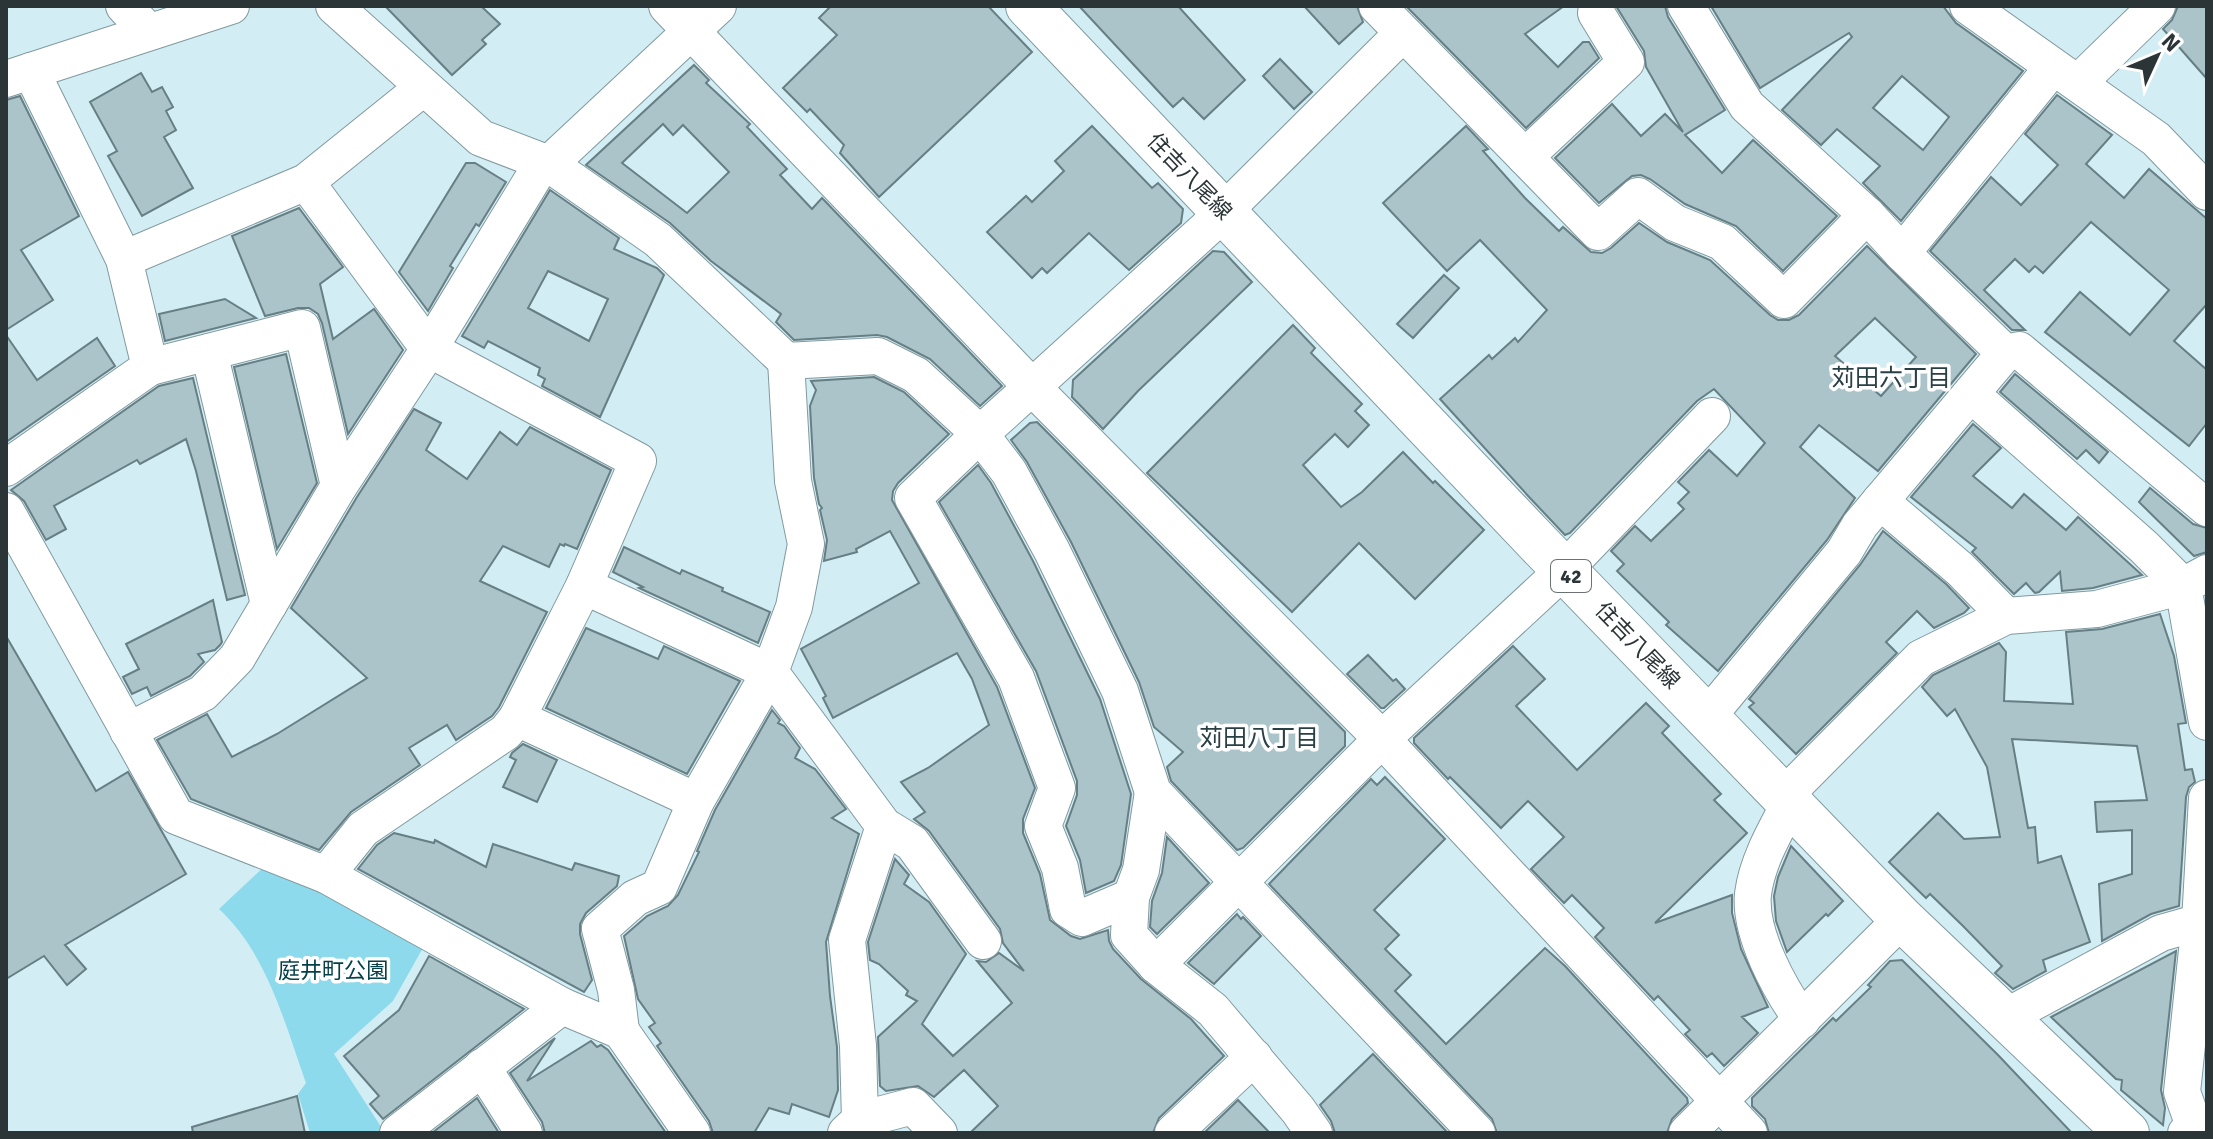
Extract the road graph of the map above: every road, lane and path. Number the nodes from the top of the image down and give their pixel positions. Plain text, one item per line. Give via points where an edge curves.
1 (124, 6) edge
2 (231, 6) edge
3 (334, 6) edge
4 (718, 6) edge
5 (1028, 6) edge
6 (1377, 6) edge
7 (1686, 6) edge
8 (1968, 6) edge
9 (2157, 6) edge
10 (1598, 8) edge
11 (679, 19) edge
12 (149, 32) junction
13 (1403, 33) junction
14 (18, 75) edge
15 (2065, 75) junction
16 (424, 87) junction
17 (1525, 157) junction
18 (546, 163) junction
19 (306, 182) junction
20 (2207, 192) edge
21 (1223, 211) junction
22 (1867, 215) junction
23 (1902, 253) junction
24 (124, 259) junction
25 (429, 349) junction
26 (209, 352) junction
27 (2005, 353) junction
28 (786, 361) junction
29 (150, 367) junction
30 (1032, 387) junction
31 (1971, 394) junction
32 (1712, 416) dead end
33 (980, 434) junction
34 (6, 468) edge
35 (339, 486) junction
36 (1880, 501) junction
37 (2207, 508) edge
38 (6, 511) edge
39 (1564, 570) junction
40 (2195, 579) edge
41 (584, 586) junction
42 (269, 604) junction
43 (2006, 616) junction
44 (770, 672) junction
45 (1708, 716) junction
46 (517, 718) junction
47 (2207, 722) edge
48 (128, 731) junction
49 (1382, 739) junction
50 (1153, 792) junction
51 (2207, 798) edge
52 (1787, 800) junction
53 (696, 801) junction
54 (884, 826) junction
55 (326, 875) junction
56 (1239, 883) junction
57 (1131, 897) junction
58 (1902, 919) junction
59 (2203, 922) edge
60 (983, 941) dead end
61 (1156, 965) junction
62 (562, 1006) junction
63 (2004, 1018) junction
64 (1802, 1020) junction
65 (621, 1031) junction
66 (1254, 1057) junction
67 (482, 1067) junction
68 (1720, 1102) junction
69 (853, 1126) edge
70 (398, 1133) edge
71 (524, 1133) edge
72 (692, 1133) edge
73 (939, 1133) edge
74 (1173, 1133) edge
75 (1314, 1133) edge
76 (1477, 1133) edge
77 (1687, 1133) edge
78 (1749, 1133) edge
79 (2127, 1133) edge
80 (2186, 1133) edge

1 - 12 street
2 - 12 street
3 - 16 street
4 - 11 street
5 - 21 main road, 住吉八尾線 / 42
6 - 13 street
7 - 22 street via 1747,106
8 - 15 street
9 - 15 street
10 - 17 street via 1626,62
11 - 18 street
11 - 30 street
12 - 14 street
13 - 17 street
13 - 21 street
14 - 24 street
15 - 20 street via 2156,139
15 - 23 street
16 - 18 street via 481,138
16 - 19 street
17 - 22 street via 1598,232 1638,196 1675,223 1722,242 1784,300
18 - 25 street
18 - 28 street via 658,240
19 - 24 street
19 - 25 street
21 - 30 street
21 - 39 main road, 住吉八尾線 / 42
22 - 23 street
23 - 27 street
24 - 29 street
25 - 35 street
25 - 41 street via 638,461
26 - 29 street
26 - 35 street via 302,328
26 - 42 street
27 - 31 street
27 - 37 street via 2019,350
28 - 33 street via 878,356 916,375
28 - 44 street via 793,481 806,544 794,607
29 - 34 street
30 - 33 street
30 - 49 street
31 - 36 street
31 - 40 street via 2144,547
32 - 39 street
33 - 50 street via 1009,472 1120,691
33 - 57 street via 913,498 1016,678 1057,788 1043,826 1060,868 1068,909 1082,918
35 - 42 street
36 - 43 street
36 - 45 street
38 - 48 street
39 - 45 main road, 住吉八尾線 / 42
39 - 49 street
40 - 43 street via 2097,609
40 - 47 street
41 - 44 street
41 - 46 street
42 - 48 street via 237,658 203,693
43 - 52 street via 1921,658
44 - 53 street
44 - 54 street
45 - 52 main road, 住吉八尾線 / 42
46 - 53 street
46 - 55 street via 506,732 363,829
48 - 55 street via 176,816
49 - 56 street
49 - 68 street
50 - 56 street
50 - 57 street via 1141,870
51 - 59 street
52 - 58 main road, 住吉八尾線 / 42
52 - 64 street via 1753,895 1756,924 1771,967
53 - 65 street via 659,887 635,898 600,929
54 - 60 street via 912,843
54 - 69 street via 847,940 858,1046
55 - 62 street
56 - 61 street
56 - 76 street
57 - 61 street via 1129,935
58 - 63 main road, 住吉八尾線 / 42
58 - 64 street
59 - 63 street via 2161,933
59 - 80 street via 2182,1092 2194,1126
61 - 66 street via 1213,1010
62 - 65 street
62 - 67 street
63 - 79 main road, 住吉八尾線 / 42
64 - 68 street
65 - 72 street
66 - 74 street
66 - 75 street
67 - 70 street
67 - 71 street
68 - 77 street
68 - 78 street
69 - 73 street via 913,1106

